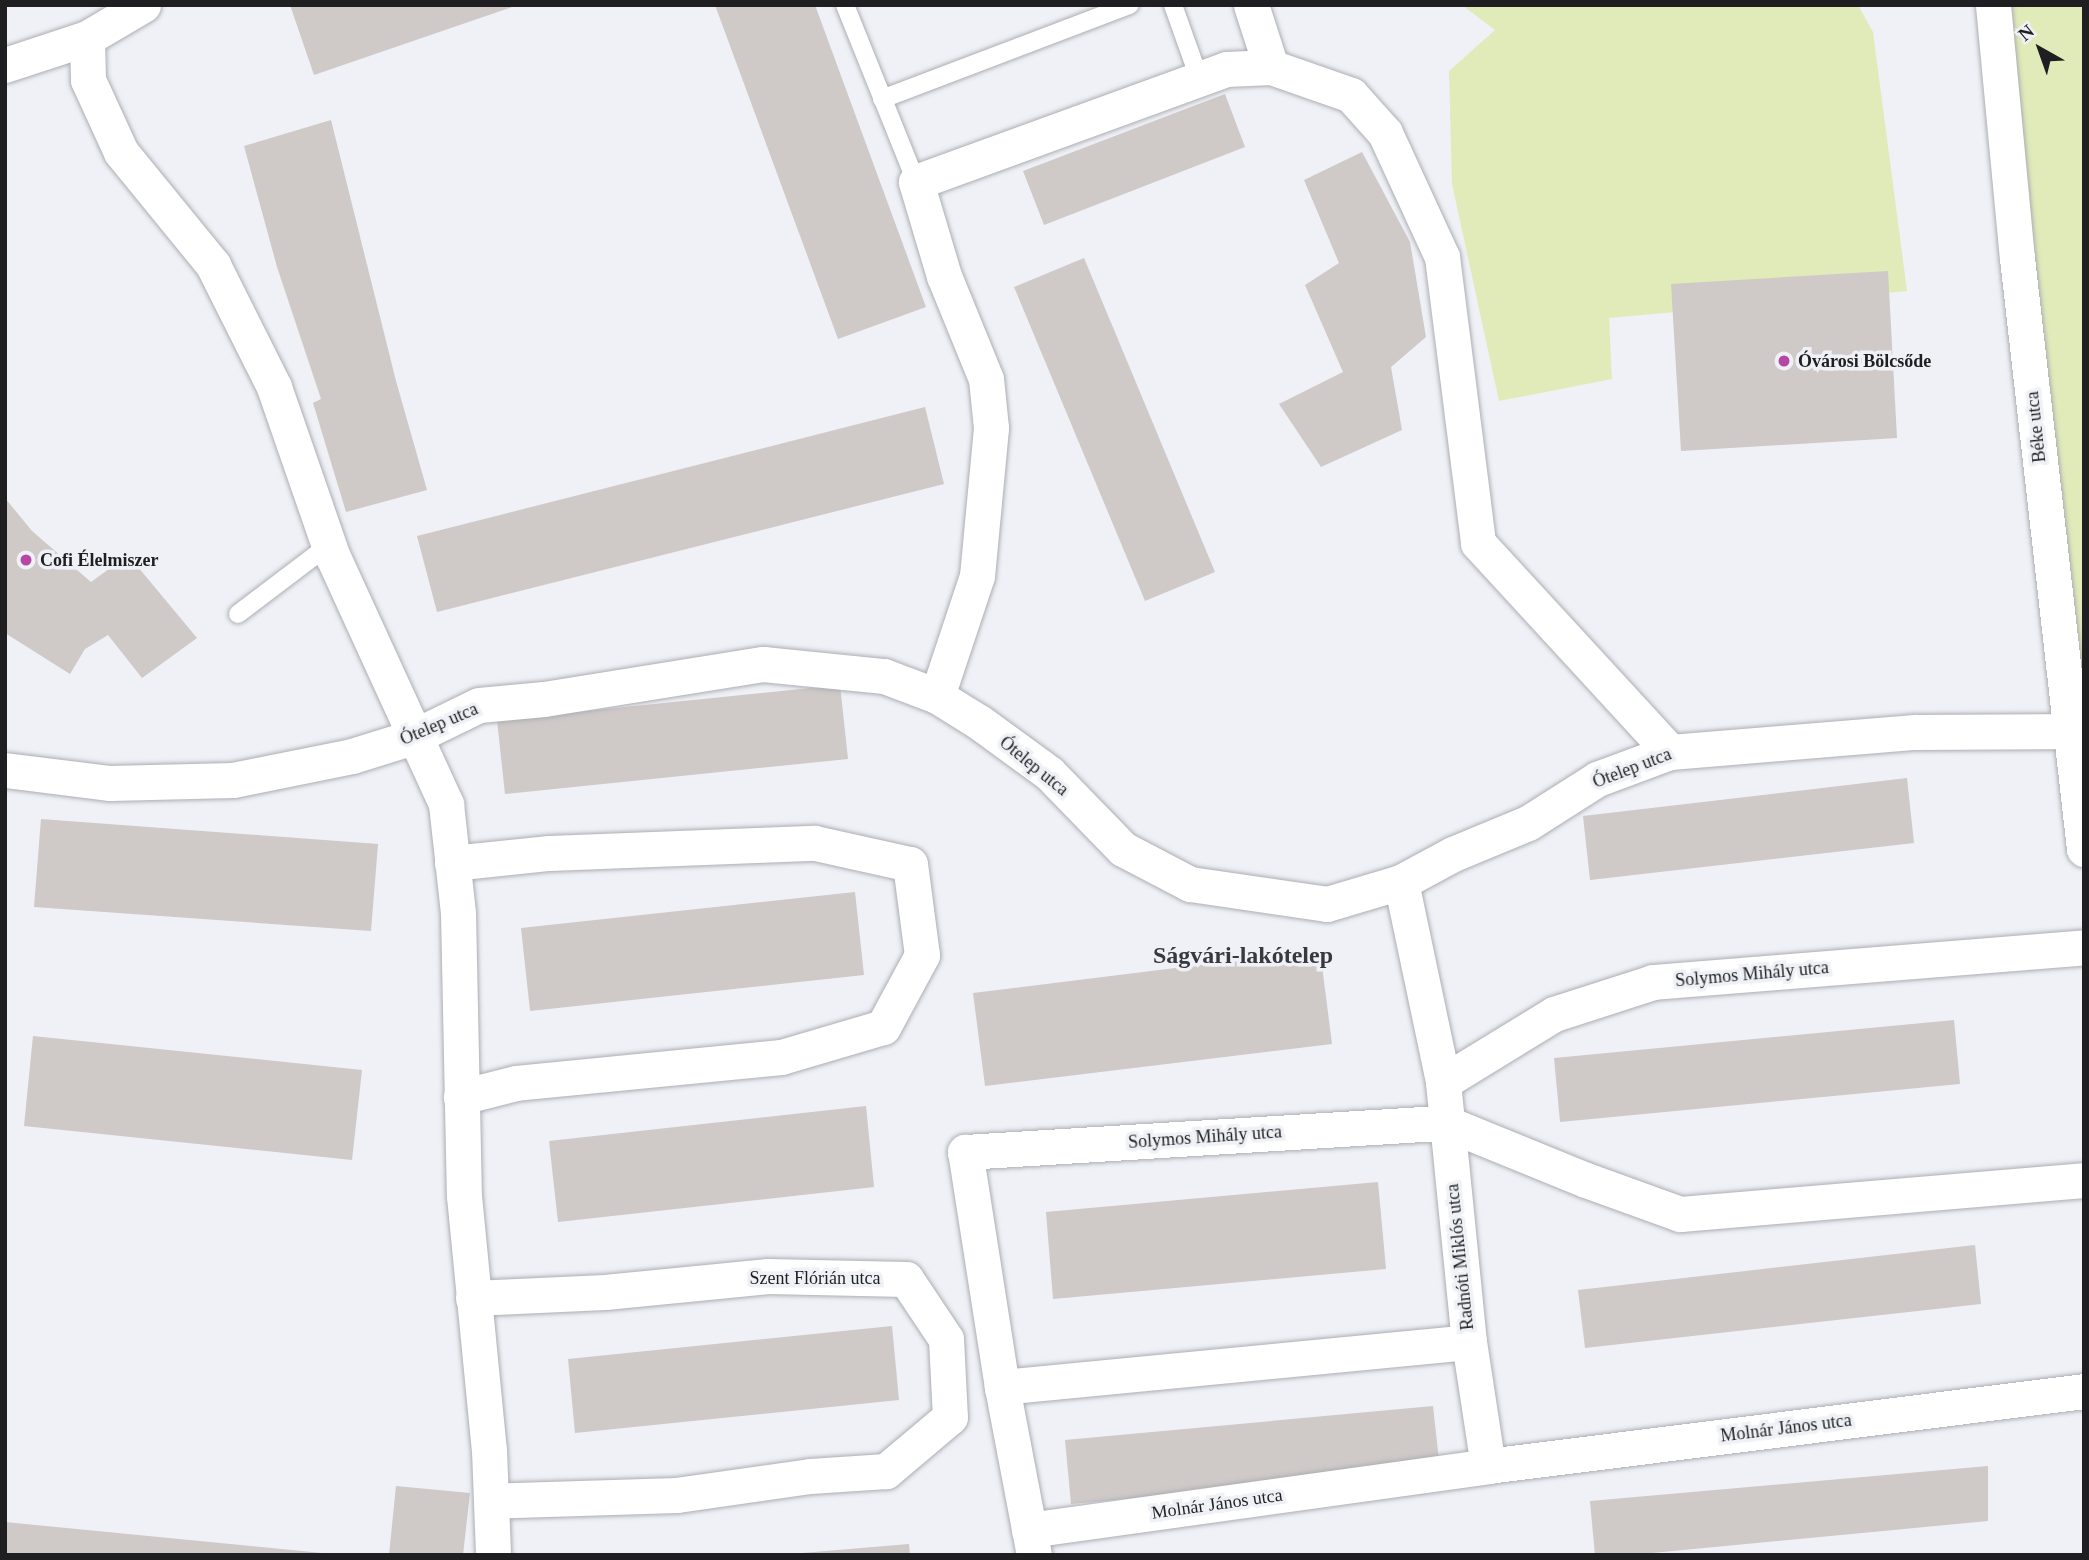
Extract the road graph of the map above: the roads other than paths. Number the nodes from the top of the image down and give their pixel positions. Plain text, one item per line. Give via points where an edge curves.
1 (144, 5) edge
2 (845, 5) edge
3 (1130, 5) edge
4 (1173, 5) edge
5 (1251, 5) edge
6 (1993, 5) edge
7 (87, 38) junction
8 (5, 65) edge
9 (1271, 67) junction
10 (1199, 78) junction
11 (882, 99) junction
12 (916, 182) junction
13 (329, 545) junction
14 (238, 614) dead end
15 (936, 696) junction
16 (2077, 731) edge
17 (413, 737) junction
18 (1670, 752) junction
19 (5, 770) edge
20 (2084, 849) edge
21 (453, 863) junction
22 (1401, 882) junction
23 (2084, 947) edge
24 (1443, 1082) junction
25 (461, 1097) junction
26 (1446, 1122) junction
27 (2084, 1180) edge
28 (473, 1298) junction
29 (1469, 1342) junction
30 (1002, 1387) junction
31 (2084, 1391) edge
32 (1488, 1466) junction
33 (491, 1501) junction
34 (1031, 1542) edge
35 (493, 1555) edge

1 - 7 street
2 - 11 lane
3 - 11 lane
4 - 10 lane
5 - 9 street
6 - 16 street, Béke utca via 2017,258
7 - 8 street
7 - 13 street via 88,80 121,152 213,265 274,387
9 - 10 street via 1226,69
9 - 18 street via 1351,95 1385,133 1442,257 1478,543
10 - 12 street
11 - 12 lane
12 - 15 street via 944,276 986,379 991,428 977,576
13 - 14 lane
13 - 17 street
15 - 17 street, Ótelep utca via 884,676 763,664 480,705
15 - 22 street, Ótelep utca via 1049,773 1123,849 1190,884 1327,904
16 - 18 street, Ótelep utca via 1915,732
16 - 20 street, Béke utca
17 - 19 street, Ótelep utca via 352,756 233,780 110,783
17 - 21 street via 446,804
18 - 22 street, Ótelep utca via 1597,779 1528,823
21 - 25 street
21 - 25 street via 549,853 815,843 909,864 922,955 883,1027 781,1057 516,1083
22 - 24 street
23 - 24 street, Solymos Mihály utca via 1653,982 1554,1014
24 - 26 street
25 - 28 street
26 - 27 street via 1680,1214
26 - 29 street, Radnóti Miklós utca
26 - 30 street, Solymos Mihály utca via 965,1152
28 - 33 street
28 - 33 street, Szent Flórián utca via 605,1292 768,1276 906,1279 946,1339 950,1417 886,1471 810,1476 677,1495
29 - 30 street, Radnóti Miklós utca
29 - 32 street
30 - 34 street, Molnár János utca
31 - 32 street, Molnár János utca
32 - 34 street, Molnár János utca
33 - 35 street

